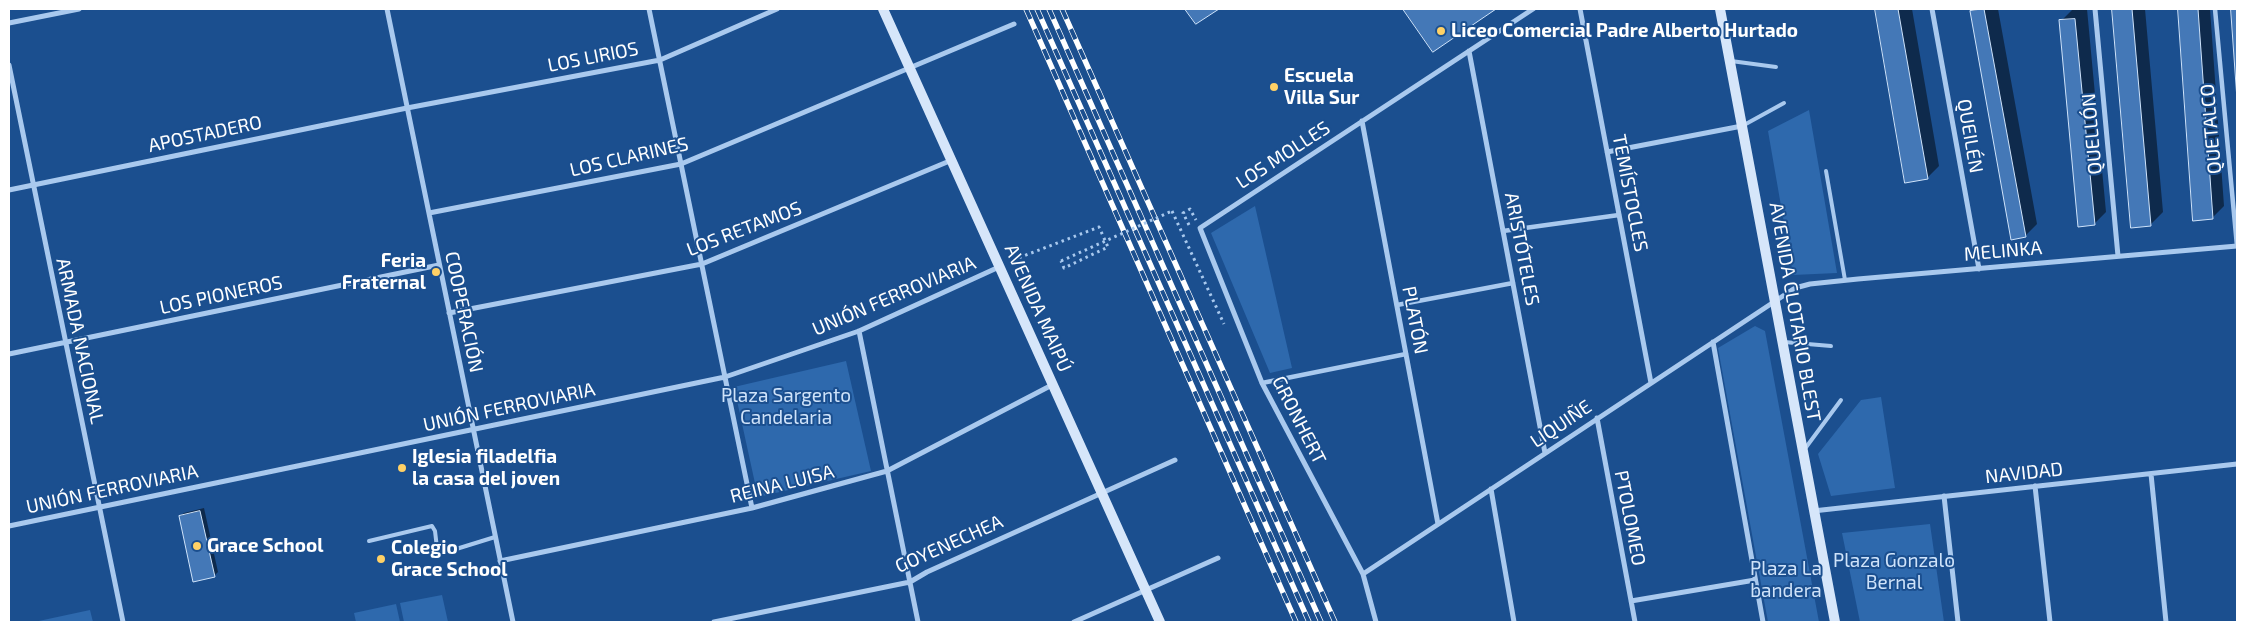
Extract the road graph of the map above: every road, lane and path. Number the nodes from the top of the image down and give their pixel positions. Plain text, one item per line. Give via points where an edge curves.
1 (79, 9) edge
2 (386, 9) edge
3 (649, 9) edge
4 (777, 9) edge
5 (883, 9) edge
6 (1533, 9) edge
7 (1580, 9) edge
8 (1720, 9) edge
9 (1932, 9) edge
10 (2095, 9) edge
11 (2214, 9) edge
12 (9, 23) edge
13 (1014, 24) dead end
14 (1469, 51) junction
15 (660, 60) junction
16 (1730, 61) junction
17 (9, 66) edge
18 (910, 66) junction
19 (1776, 67) dead end
20 (1784, 103) dead end
21 (407, 108) junction
22 (1362, 121) junction
23 (1742, 126) junction
24 (1607, 152) junction
25 (952, 160) junction
26 (681, 164) junction
27 (1826, 171) dead end
28 (33, 185) junction
29 (9, 190) edge
30 (1172, 211) dead end
31 (428, 213) junction
32 (1619, 215) junction
33 (1200, 228) joint
34 (1503, 232) junction
35 (2237, 246) edge
36 (2118, 256) junction
37 (1014, 262) dead end
38 (702, 264) junction
39 (439, 265) junction
40 (1000, 267) junction
41 (1979, 268) junction
42 (1845, 280) junction
43 (1513, 283) junction
44 (1776, 299) junction
45 (1397, 305) junction
46 (449, 313) junction
47 (859, 331) junction
48 (1713, 342) junction
49 (1784, 342) junction
50 (66, 343) junction
51 (1831, 346) dead end
52 (9, 354) edge
53 (1406, 354) junction
54 (725, 377) junction
55 (1262, 383) junction
56 (1651, 383) junction
57 (1053, 385) junction
58 (1841, 400) dead end
59 (1596, 418) junction
60 (473, 430) junction
61 (1803, 452) junction
62 (1544, 453) junction
63 (1175, 460) dead end
64 (2237, 464) edge
65 (887, 471) junction
66 (2151, 474) junction
67 (2035, 486) junction
68 (1491, 489) junction
69 (1101, 492) junction
70 (1944, 496) junction
71 (99, 507) junction
72 (752, 508) junction
73 (1813, 511) junction
74 (1438, 524) junction
75 (9, 526) edge
76 (495, 537) junction
77 (369, 541) dead end
78 (1218, 558) dead end
79 (500, 561) junction
80 (1363, 574) junction
81 (1756, 580) junction
82 (910, 582) junction
83 (1145, 590) junction
84 (1631, 601) junction
85 (123, 622) edge
86 (513, 622) edge
87 (714, 622) edge
88 (918, 622) edge
89 (1074, 622) edge
90 (1160, 622) edge
91 (1376, 622) edge
92 (1514, 622) edge
93 (1635, 622) edge
94 (1763, 622) edge
95 (1835, 622) edge
96 (1958, 622) edge
97 (2050, 622) edge
98 (2166, 622) edge

1 - 12 street
2 - 21 street, COOPERACIÓN
3 - 15 street
4 - 15 street, LOS LIRIOS
5 - 18 main road, AVENIDA MAIPÚ
6 - 14 street, LOS MOLLES
7 - 24 street, TEMÍSTOCLES
8 - 16 main road, AVENIDA CLOTARIO BLEST
9 - 41 street, QUEILÉN
10 - 36 street, QUELLÓN
11 - 35 street, QUETALCO
13 - 18 street, LOS CLARINES
14 - 22 street, LOS MOLLES
14 - 34 street, ARISTÓTELES
15 - 21 street, LOS LIRIOS
15 - 26 street
16 - 19 lane
16 - 23 main road, AVENIDA CLOTARIO BLEST
17 - 28 street, ARMADA NACIONAL
18 - 25 main road, AVENIDA MAIPÚ
18 - 26 street, LOS CLARINES
20 - 23 lane
21 - 28 street, APOSTADERO
21 - 31 street, COOPERACIÓN
22 - 33 street, LOS MOLLES
22 - 45 street, PLATÓN
23 - 24 street
23 - 44 main road, AVENIDA CLOTARIO BLEST
24 - 32 street, TEMÍSTOCLES
25 - 38 street, LOS RETAMOS
25 - 40 main road, AVENIDA MAIPÚ
26 - 31 street, LOS CLARINES
26 - 38 street
27 - 42 lane
28 - 29 street, APOSTADERO
28 - 50 street, ARMADA NACIONAL
30 - 37 path, bridge via 1061,262 1064,268 1108,247 1099,228
31 - 39 street, COOPERACIÓN
32 - 34 street
32 - 56 street, TEMÍSTOCLES
33 - 55 street, GRONHERT
34 - 43 street, ARISTÓTELES
35 - 36 street, MELINKA
36 - 41 street, MELINKA
38 - 46 street, LOS RETAMOS
38 - 54 street
39 - 46 street, COOPERACIÓN
39 - 50 street, LOS PIONEROS
40 - 47 street, UNIÓN FERROVIARIA
40 - 57 main road, AVENIDA MAIPÚ
41 - 42 street, MELINKA
42 - 44 street, MELINKA via 1802,285
43 - 45 street
43 - 62 street, ARISTÓTELES
44 - 48 street, LIQUIÑE
44 - 49 main road, AVENIDA CLOTARIO BLEST
45 - 53 street, PLATÓN
46 - 60 street, COOPERACIÓN
47 - 54 street, UNIÓN FERROVIARIA
47 - 65 street
48 - 56 street, LIQUIÑE
48 - 81 street
49 - 51 lane
49 - 61 main road, AVENIDA CLOTARIO BLEST
50 - 52 street, LOS PIONEROS
50 - 71 street, ARMADA NACIONAL
53 - 55 street
53 - 74 street, PLATÓN
54 - 60 street, UNIÓN FERROVIARIA
54 - 72 street
55 - 80 street, GRONHERT
56 - 59 street, LIQUIÑE
57 - 65 street, REINA LUISA
57 - 69 main road, AVENIDA MAIPÚ
58 - 61 lane
59 - 62 street, LIQUIÑE
59 - 84 street, PTOLOMEO
60 - 71 street, UNIÓN FERROVIARIA
60 - 76 street, COOPERACIÓN
61 - 73 main road, AVENIDA CLOTARIO BLEST
62 - 68 street, LIQUIÑE
63 - 69 street, GOYENECHEA
64 - 66 street, NAVIDAD
65 - 72 street, REINA LUISA
65 - 82 street
66 - 67 street, NAVIDAD
66 - 98 street
67 - 70 street, NAVIDAD
67 - 97 street
68 - 74 street, LIQUIÑE
68 - 92 street
69 - 82 street, GOYENECHEA
69 - 83 main road, AVENIDA MAIPÚ
70 - 73 street, NAVIDAD
70 - 96 street
71 - 75 street, UNIÓN FERROVIARIA
71 - 85 street, ARMADA NACIONAL
72 - 79 street, REINA LUISA
73 - 95 main road, AVENIDA CLOTARIO BLEST
74 - 80 street, LIQUIÑE
76 - 77 lane via 440,552 432,526
76 - 79 street, COOPERACIÓN
78 - 83 street
79 - 86 street, COOPERACIÓN
80 - 91 street, GRONHERT
81 - 84 street
81 - 94 street
82 - 87 street, GOYENECHEA
82 - 88 street
83 - 89 street
83 - 90 main road, AVENIDA MAIPÚ
84 - 93 street, PTOLOMEO

